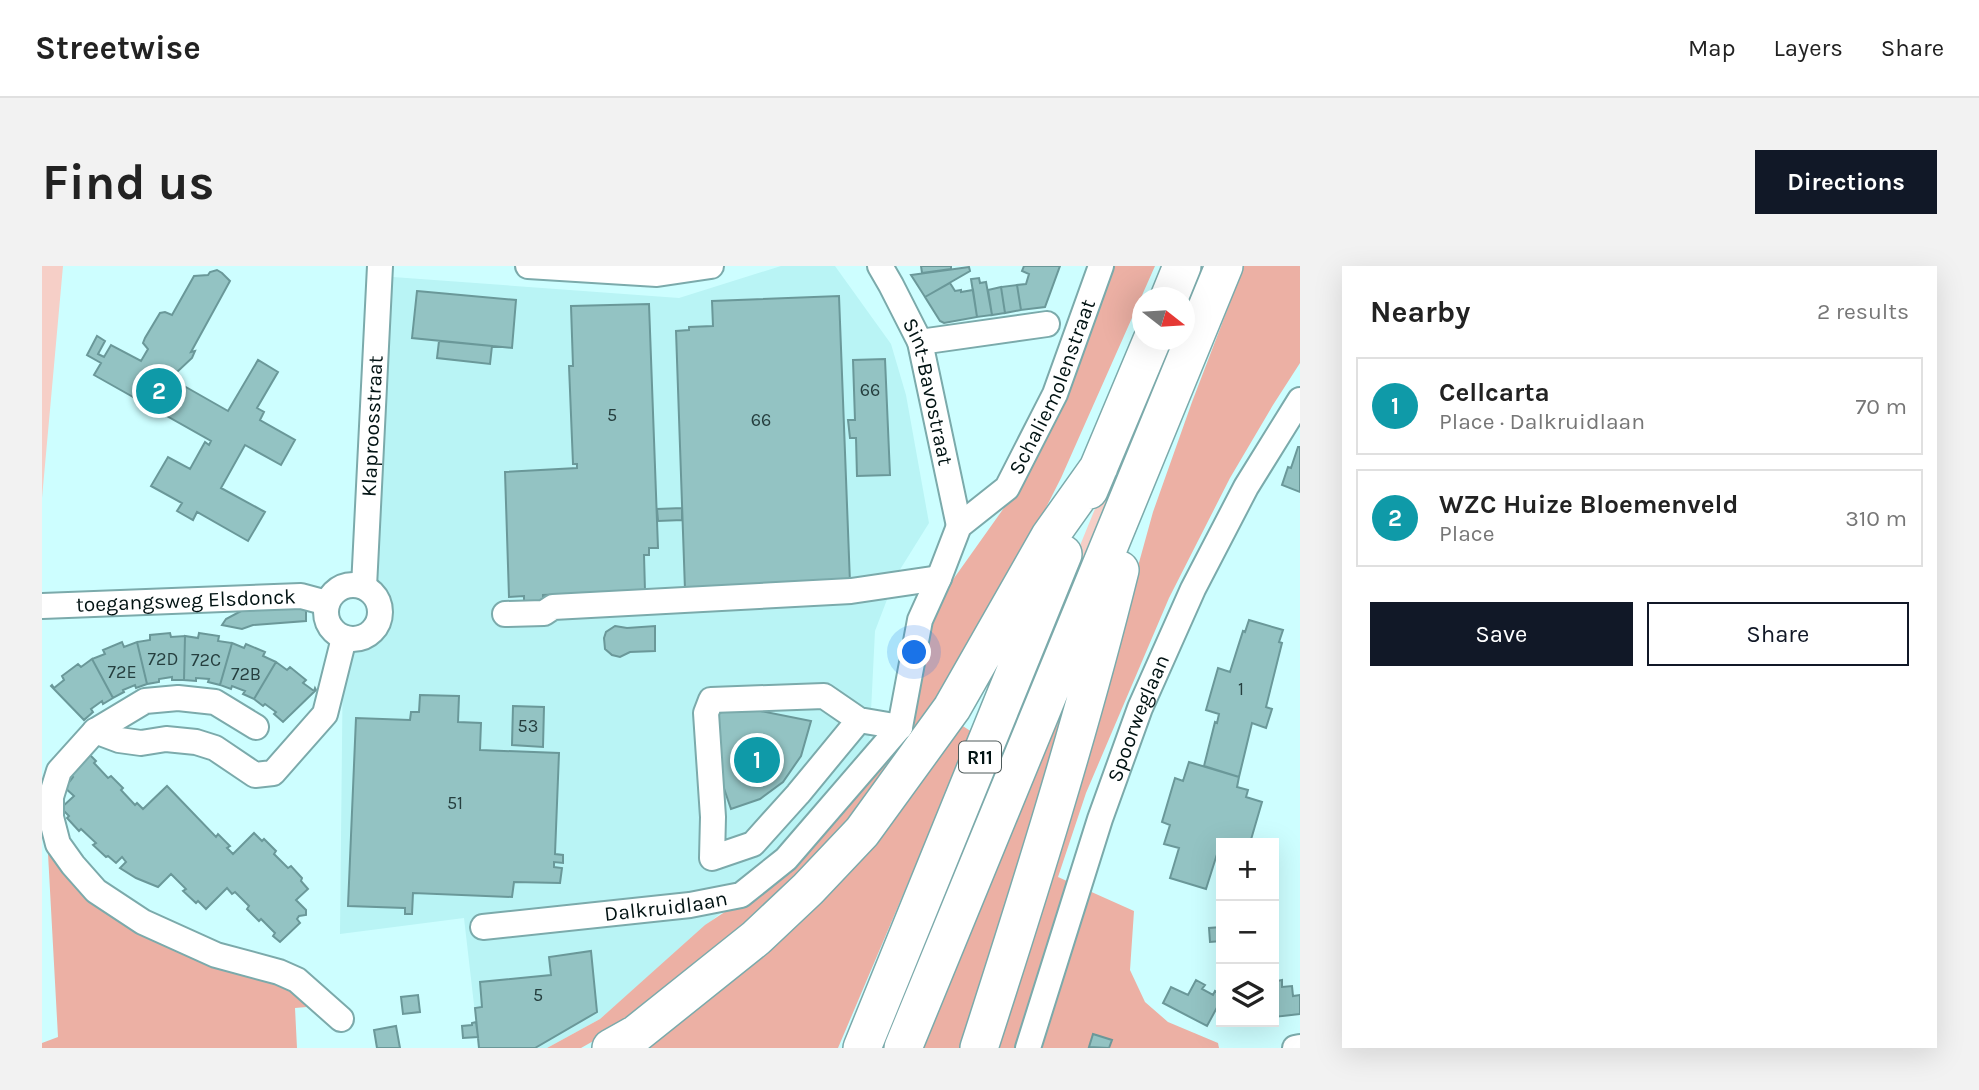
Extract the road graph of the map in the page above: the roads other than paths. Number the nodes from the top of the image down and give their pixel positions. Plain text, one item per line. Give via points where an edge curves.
1 (380, 266) edge
2 (528, 266) edge
3 (711, 266) edge
4 (880, 266) edge
5 (1101, 266) edge
6 (1182, 266) edge
7 (1224, 266) edge
8 (557, 267) edge
9 (1173, 287) edge
10 (1047, 324) dead end
11 (919, 342) junction
12 (1148, 350) edge
13 (1298, 407) edge
14 (1099, 467) junction
15 (1135, 483) junction
16 (959, 526) junction
17 (939, 578) junction
18 (364, 587) junction
19 (327, 603) junction
20 (42, 606) edge
21 (505, 614) dead end
22 (344, 638) junction
23 (859, 720) junction
24 (256, 727) dead end
25 (900, 727) junction
26 (95, 731) junction
27 (483, 927) dead end
28 (341, 1019) dead end
29 (1300, 1047) edge
30 (611, 1048) edge
31 (862, 1048) edge
32 (903, 1048) edge
33 (979, 1048) edge
34 (1028, 1048) edge
35 (1295, 1048) edge

1 - 18 street, Klaproosstraat
2 - 8 street
3 - 8 street via 657,274
4 - 11 street, Sint-Bavostraat
5 - 16 street, Schaliemolenstraat via 1055,394 1007,488
6 - 9 highway
7 - 15 highway, R11
10 - 11 street, Schaliemolenstraat
11 - 16 street, Sint-Bavostraat
12 - 14 highway, R11
13 - 34 street, Spoorweglaan via 1246,487 1193,589 1140,708
14 - 30 highway via 1050,536 952,708 862,832 756,938 636,1034
14 - 31 highway, R11
15 - 32 highway, R11
15 - 33 highway via 1109,613 1036,870
16 - 17 street
17 - 21 street via 851,591 553,607 544,613
17 - 25 street via 920,620
18 - 19 street via 342,587
18 - 22 street via 380,606 380,619 365,638
19 - 20 street, toegangsweg Elsdonck via 301,596
19 - 22 street via 330,628
22 - 26 street via 325,714 273,773 255,775 215,748 196,742 166,739 141,743
23 - 23 street via 824,695 711,700 706,713 712,858 753,844
23 - 25 street
24 - 26 street via 215,702 178,698 145,701
25 - 27 street, Dalkruidlaan via 786,859 741,895 690,905
26 - 28 street via 59,771 51,817 58,844 96,891 143,922 216,955 297,979
29 - 35 street

